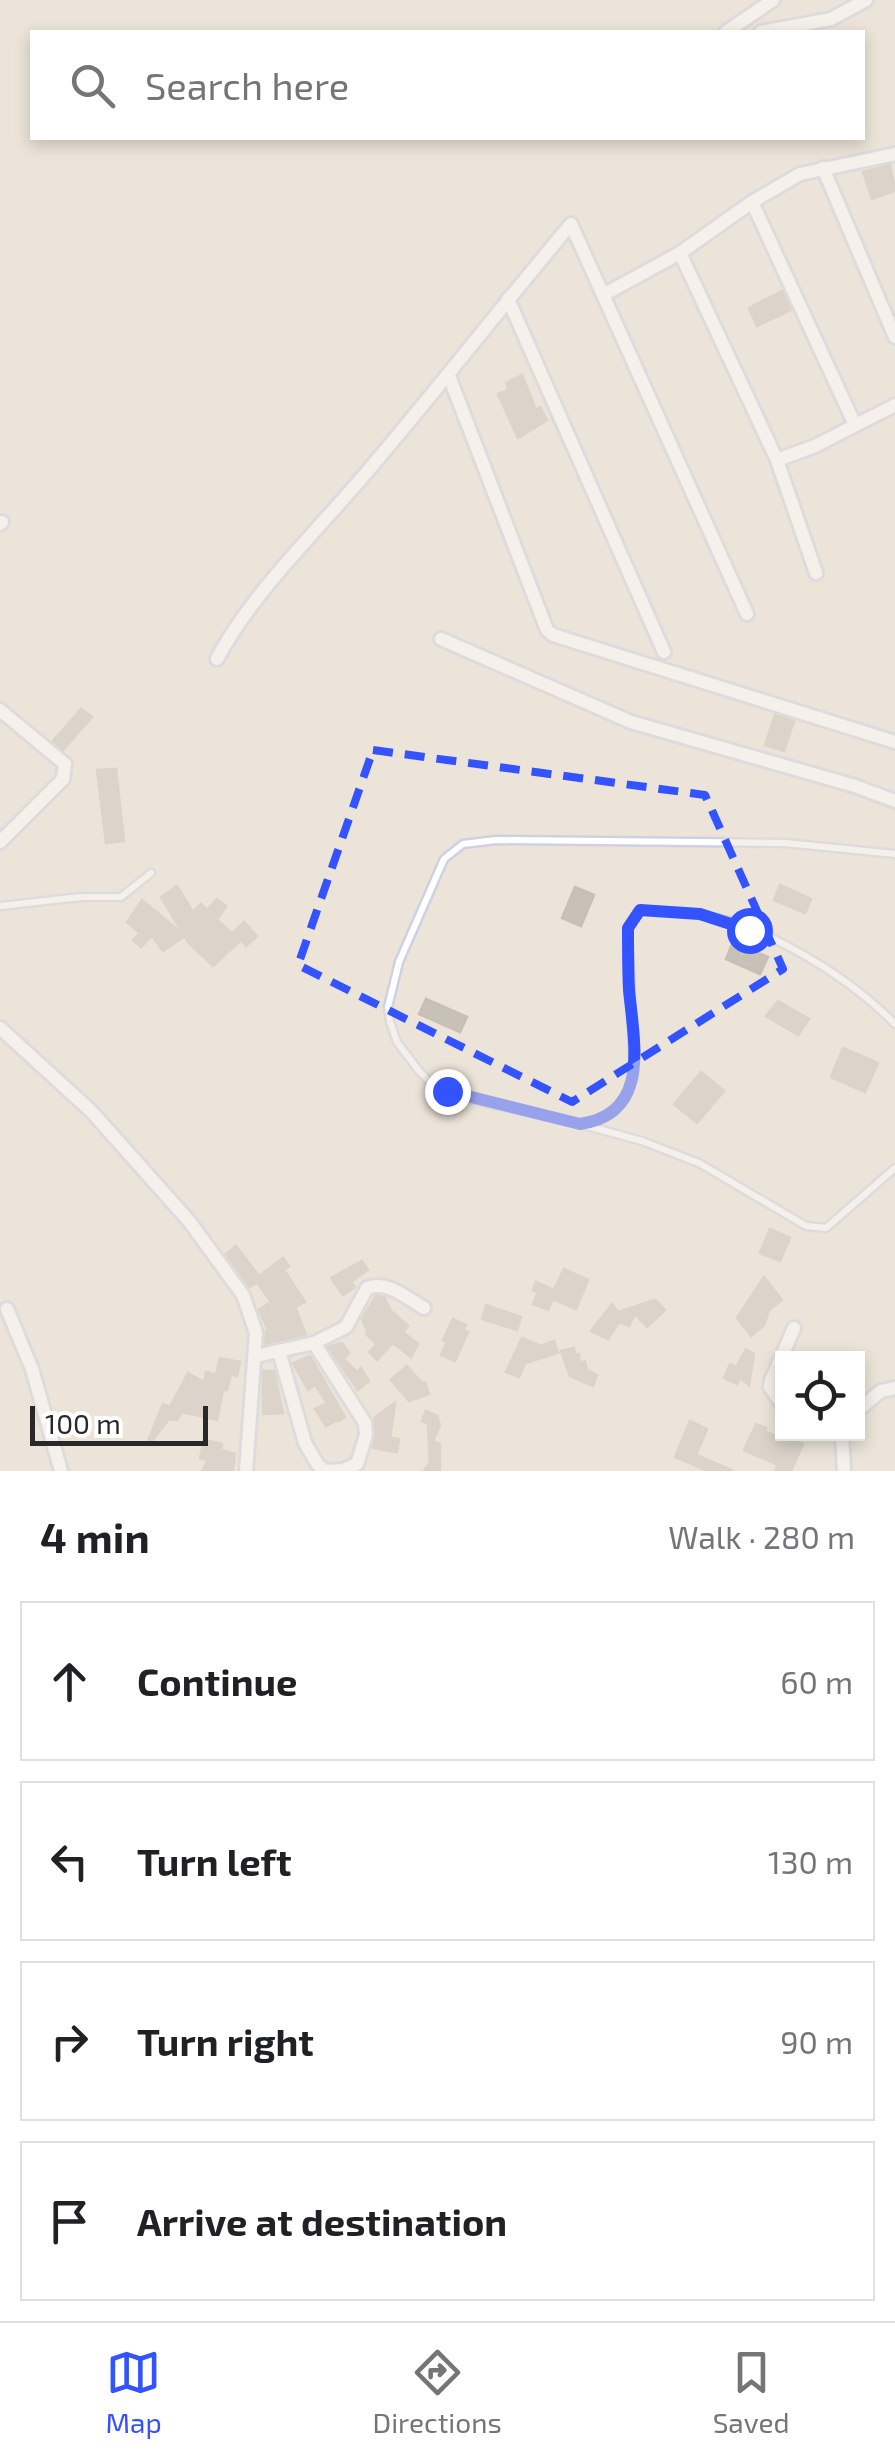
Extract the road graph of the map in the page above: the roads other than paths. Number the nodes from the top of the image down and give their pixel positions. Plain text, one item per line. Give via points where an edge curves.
1 (773, 0) edge
2 (866, 0) edge
3 (729, 30) edge
4 (772, 30) edge
5 (895, 154) edge
6 (822, 168) junction
7 (752, 202) junction
8 (680, 253) junction
9 (603, 295) junction
10 (508, 299) junction
11 (895, 337) edge
12 (449, 376) junction
13 (895, 405) edge
14 (855, 424) junction
15 (777, 460) junction
16 (816, 573) dead end
17 (747, 614) dead end
18 (442, 639) dead end
19 (664, 652) dead end
20 (217, 658) dead end
21 (0, 710) edge
22 (895, 742) edge
23 (895, 801) edge
24 (0, 842) edge
25 (895, 854) edge
26 (150, 873) dead end
27 (0, 906) edge
28 (895, 1024) edge
29 (0, 1028) edge
30 (580, 1124) junction
31 (895, 1168) edge
32 (424, 1308) dead end
33 (6, 1309) dead end
34 (794, 1328) dead end
35 (314, 1343) junction
36 (279, 1351) junction
37 (782, 1351) edge
38 (256, 1356) junction
39 (775, 1366) edge
40 (895, 1388) edge
41 (775, 1395) edge
42 (865, 1404) edge
43 (841, 1441) edge
44 (60, 1471) edge
45 (246, 1471) edge
46 (844, 1471) edge

1 - 3 street
2 - 4 street via 832,20
5 - 6 street
6 - 7 street
6 - 11 street
7 - 8 street
7 - 14 street
8 - 9 street
8 - 15 street
9 - 10 street via 571,224
9 - 17 street
10 - 12 street
10 - 19 street
12 - 20 street via 274,579
12 - 22 street via 553,635
13 - 14 street
14 - 15 street
15 - 16 street
18 - 23 street via 631,722
21 - 24 street via 65,764 64,779
25 - 30 lane via 832,845 632,840 473,841 453,850 398,962 388,1007 392,1032 432,1084
26 - 27 lane via 120,897
28 - 30 lane via 794,950 707,916 640,910 628,928 631,1084 609,1116
29 - 38 street via 90,1111 188,1222 243,1296
30 - 31 lane via 698,1162 819,1229
32 - 35 street via 373,1285 346,1327
33 - 44 street via 32,1369
34 - 37 street
35 - 36 street
35 - 36 street via 365,1423 357,1464 343,1470 326,1471 304,1443
36 - 38 street
38 - 45 street
39 - 41 street
40 - 42 street
43 - 46 street

